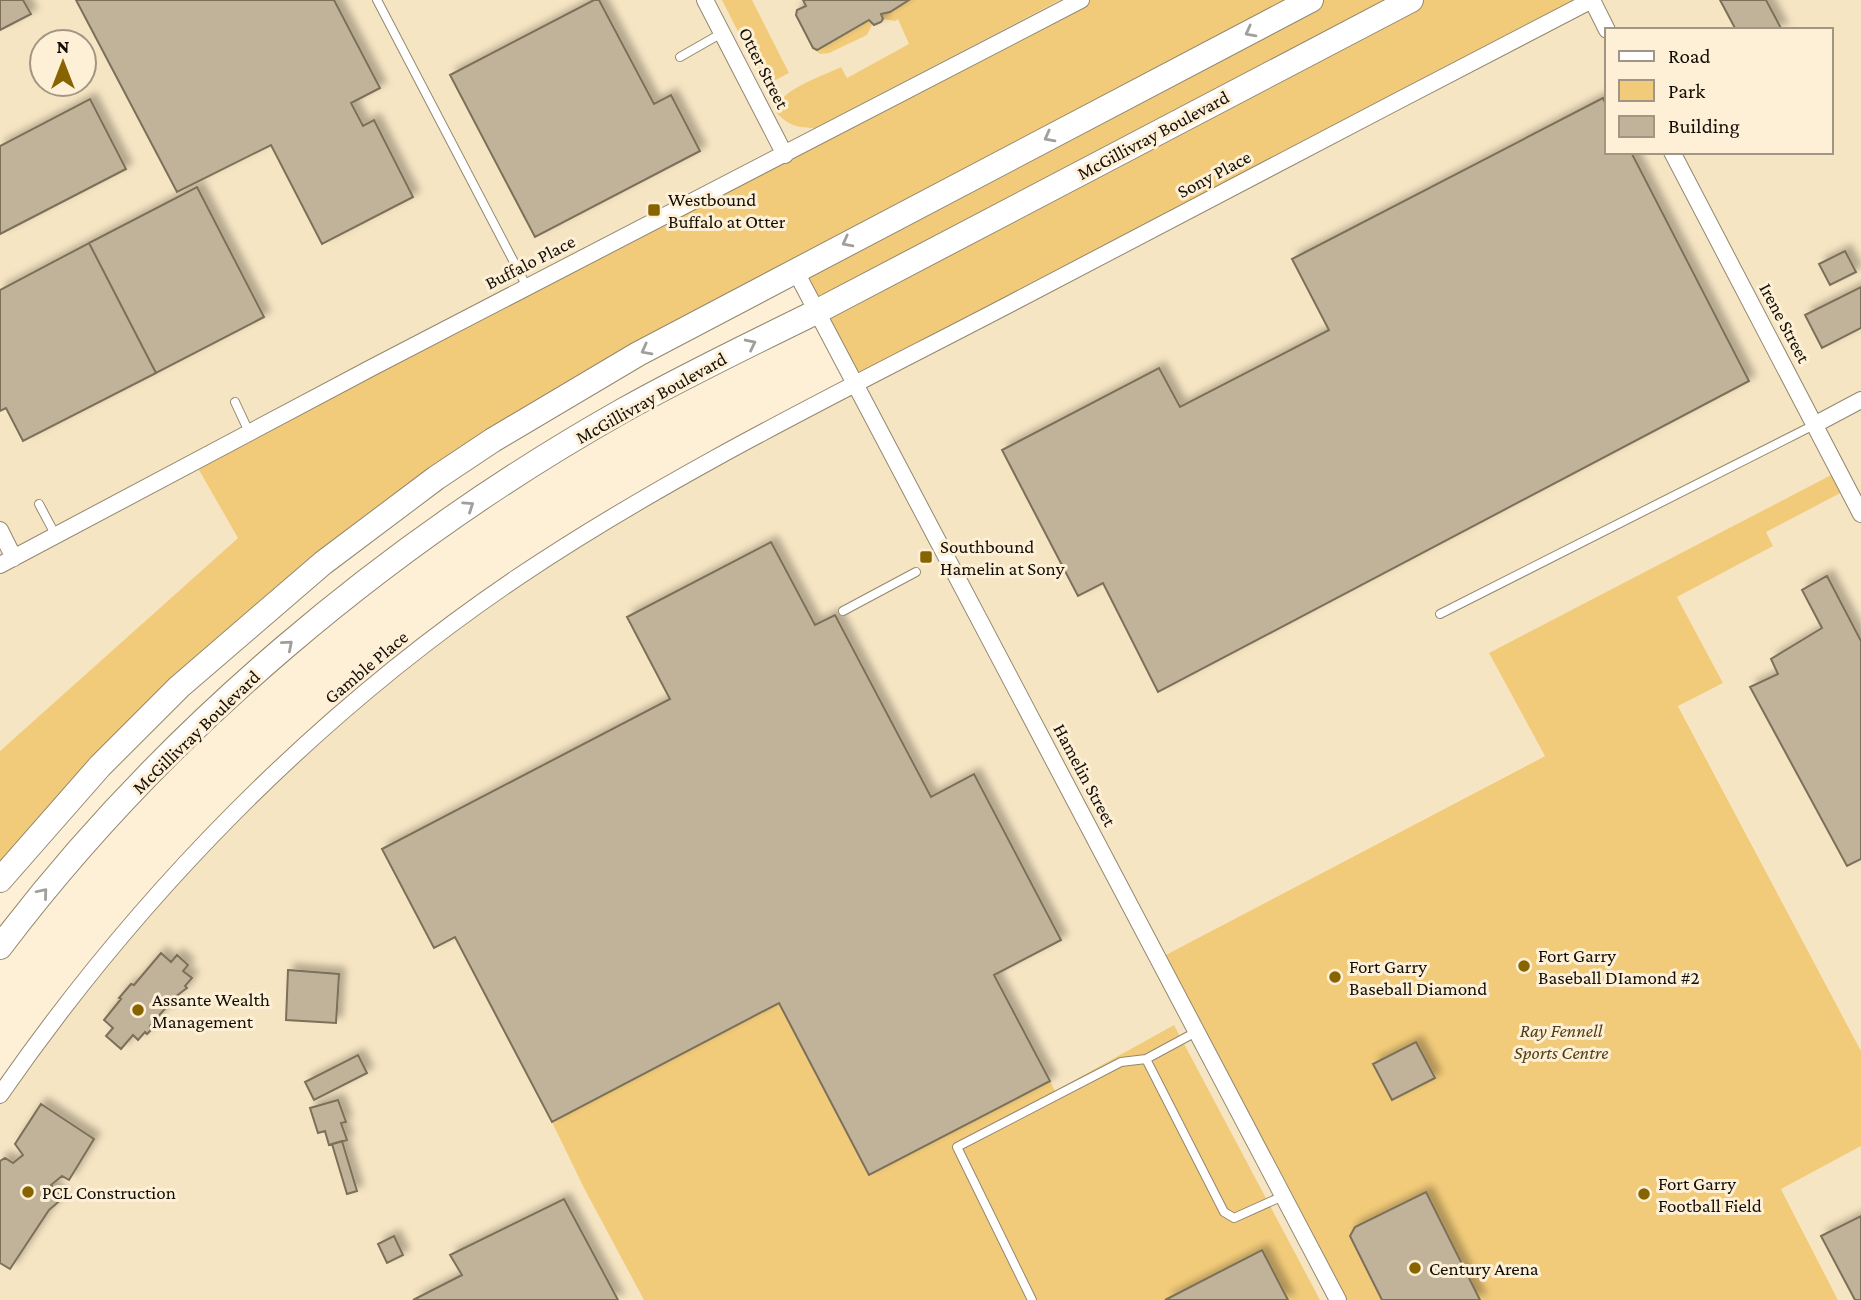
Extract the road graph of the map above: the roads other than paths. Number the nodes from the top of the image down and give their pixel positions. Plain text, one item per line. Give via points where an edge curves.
1 (377, 0) edge
2 (705, 0) edge
3 (1081, 0) edge
4 (1311, 0) edge
5 (1411, 0) edge
6 (1592, 0) edge
7 (1606, 28) edge
8 (722, 33) junction
9 (680, 57) dead end
10 (1673, 154) edge
11 (785, 155) junction
12 (795, 270) junction
13 (527, 287) junction
14 (816, 312) junction
15 (855, 385) junction
16 (1860, 401) edge
17 (235, 402) dead end
18 (1814, 425) junction
19 (251, 434) junction
20 (39, 504) dead end
21 (1861, 514) edge
22 (0, 530) edge
23 (56, 536) junction
24 (7, 561) edge
25 (916, 572) dead end
26 (843, 611) dead end
27 (1440, 614) dead end
28 (0, 880) edge
29 (0, 947) edge
30 (1196, 1032) junction
31 (1146, 1059) junction
32 (0, 1095) edge
33 (1283, 1195) junction
34 (1032, 1300) edge
35 (1338, 1300) edge

1 - 13 lane
2 - 8 street, Otter Street
3 - 11 street, Buffalo Place
4 -> 12 main road
5 - 14 main road, McGillivray Boulevard
6 - 7 street
6 - 15 street, Sony Place
8 - 9 lane
8 - 11 street, Otter Street
10 - 18 street, Irene Street
11 - 13 street, Buffalo Place
12 - 14 street, Hamelin Street
12 -> 28 main road via 578,388 376,521 179,687 100,766
13 - 19 street, Buffalo Place
14 - 15 street, Hamelin Street
29 -> 14 main road, McGillivray Boulevard via 77,854 177,748 365,581 489,493 610,418
15 - 30 street, Hamelin Street
15 - 32 street, Gamble Place via 592,529 516,578 406,660 291,758 182,868 99,962
16 - 18 street
17 - 19 lane
18 - 21 street, Irene Street
18 - 27 lane
19 - 23 street, Buffalo Place
20 - 23 lane
22 - 24 street
23 - 24 street, Buffalo Place
25 - 26 lane
30 - 31 lane
30 - 33 street, Hamelin Street
31 - 33 lane via 1224,1212 1234,1218
31 - 34 lane via 1122,1062 957,1147
33 - 35 street, Hamelin Street

